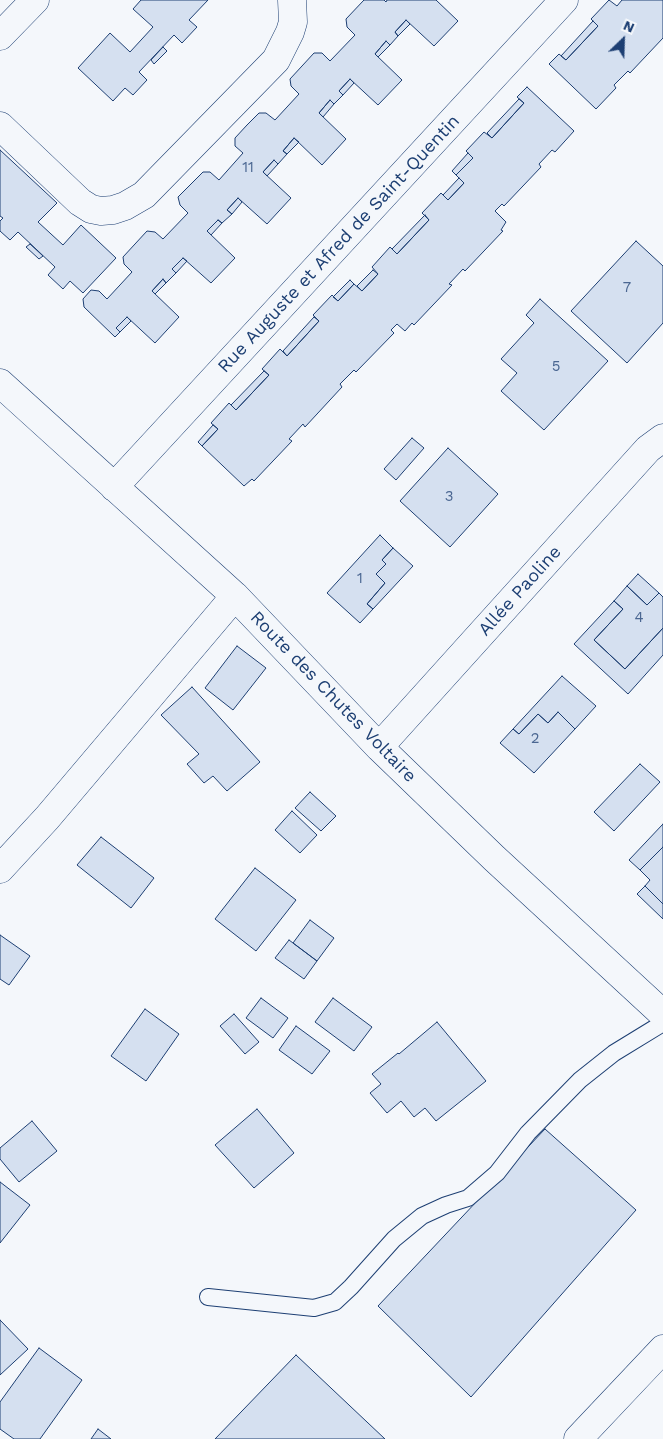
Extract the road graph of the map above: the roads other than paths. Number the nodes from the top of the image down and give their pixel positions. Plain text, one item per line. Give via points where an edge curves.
1 (35, 0) edge
2 (292, 0) edge
3 (564, 0) edge
4 (0, 36) edge
5 (0, 126) edge
6 (0, 383) edge
7 (663, 438) edge
8 (114, 487) junction
9 (235, 596) junction
10 (379, 747) junction
11 (0, 869) edge
12 (663, 1014) edge
13 (663, 1023) edge
14 (208, 1297) dead end
15 (663, 1349) edge
16 (578, 1439) edge

1 - 4 street
2 - 5 street via 290,32 276,60 144,195 125,206 101,210 91,209 80,202
3 - 8 street, Rue Auguste et Afred de Saint-Quentin
6 - 8 street, Route des Chutes Voltaire
7 - 10 street, Allée Paoline via 648,449
8 - 9 street, Route des Chutes Voltaire
9 - 10 street, Route des Chutes Voltaire
9 - 11 street
10 - 12 street, Route des Chutes Voltaire
13 - 14 lane via 614,1053 580,1080 528,1133 497,1173 468,1198 422,1216 394,1239 335,1302 314,1308
15 - 16 street

